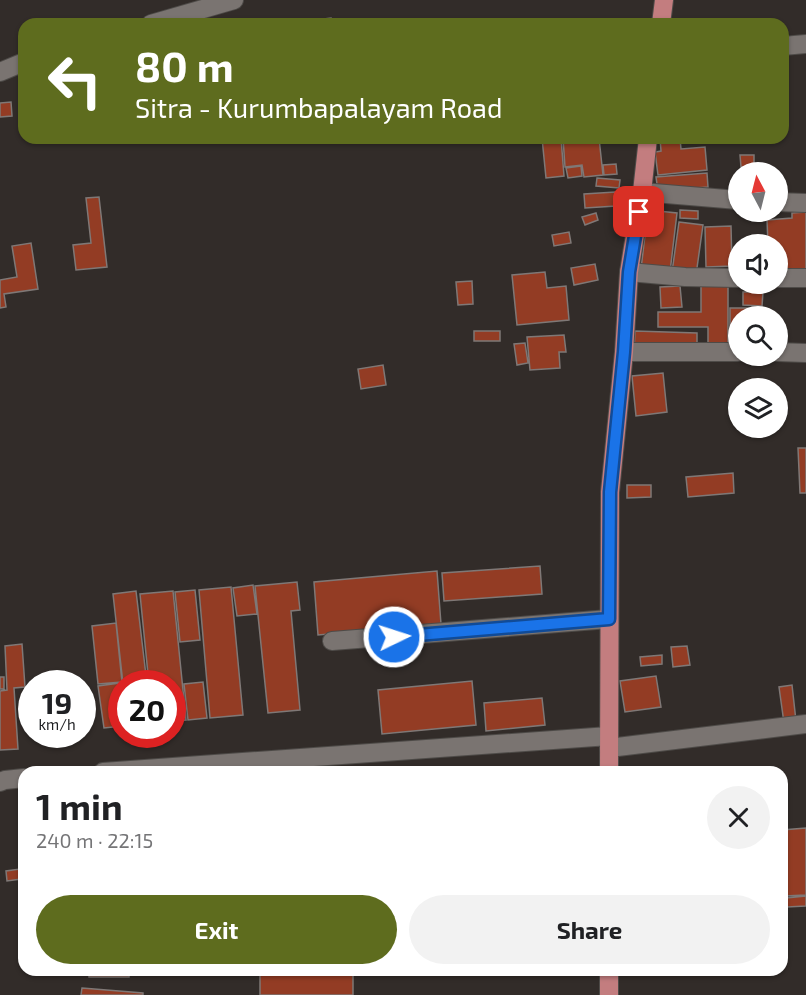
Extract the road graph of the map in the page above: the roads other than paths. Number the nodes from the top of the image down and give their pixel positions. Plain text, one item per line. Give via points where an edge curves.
1 (234, 0) edge
2 (664, 0) edge
3 (172, 18) edge
4 (662, 18) edge
5 (806, 44) edge
6 (789, 45) edge
7 (18, 64) edge
8 (0, 72) edge
9 (647, 144) edge
10 (642, 192) junction
11 (728, 199) edge
12 (788, 202) edge
13 (806, 203) edge
14 (629, 272) junction
15 (728, 278) edge
16 (788, 278) edge
17 (806, 278) edge
18 (624, 352) junction
19 (728, 352) edge
20 (788, 352) edge
21 (806, 353) edge
22 (609, 619) junction
23 (332, 641) dead end
24 (806, 724) edge
25 (609, 742) junction
26 (204, 766) edge
27 (609, 766) edge
28 (18, 779) edge
29 (0, 782) edge
30 (609, 976) edge
31 (609, 995) edge

1 - 3 street
2 - 4 main road
5 - 6 street
7 - 8 street
9 - 10 main road
10 - 11 street
10 - 14 main road
12 - 13 street
14 - 15 street
14 - 18 main road
16 - 17 street
18 - 19 street
18 - 22 main road via 610,492
20 - 21 street
22 - 23 street
22 - 25 main road
24 - 25 street
25 - 26 street
25 - 27 main road
28 - 29 street
30 - 31 main road

